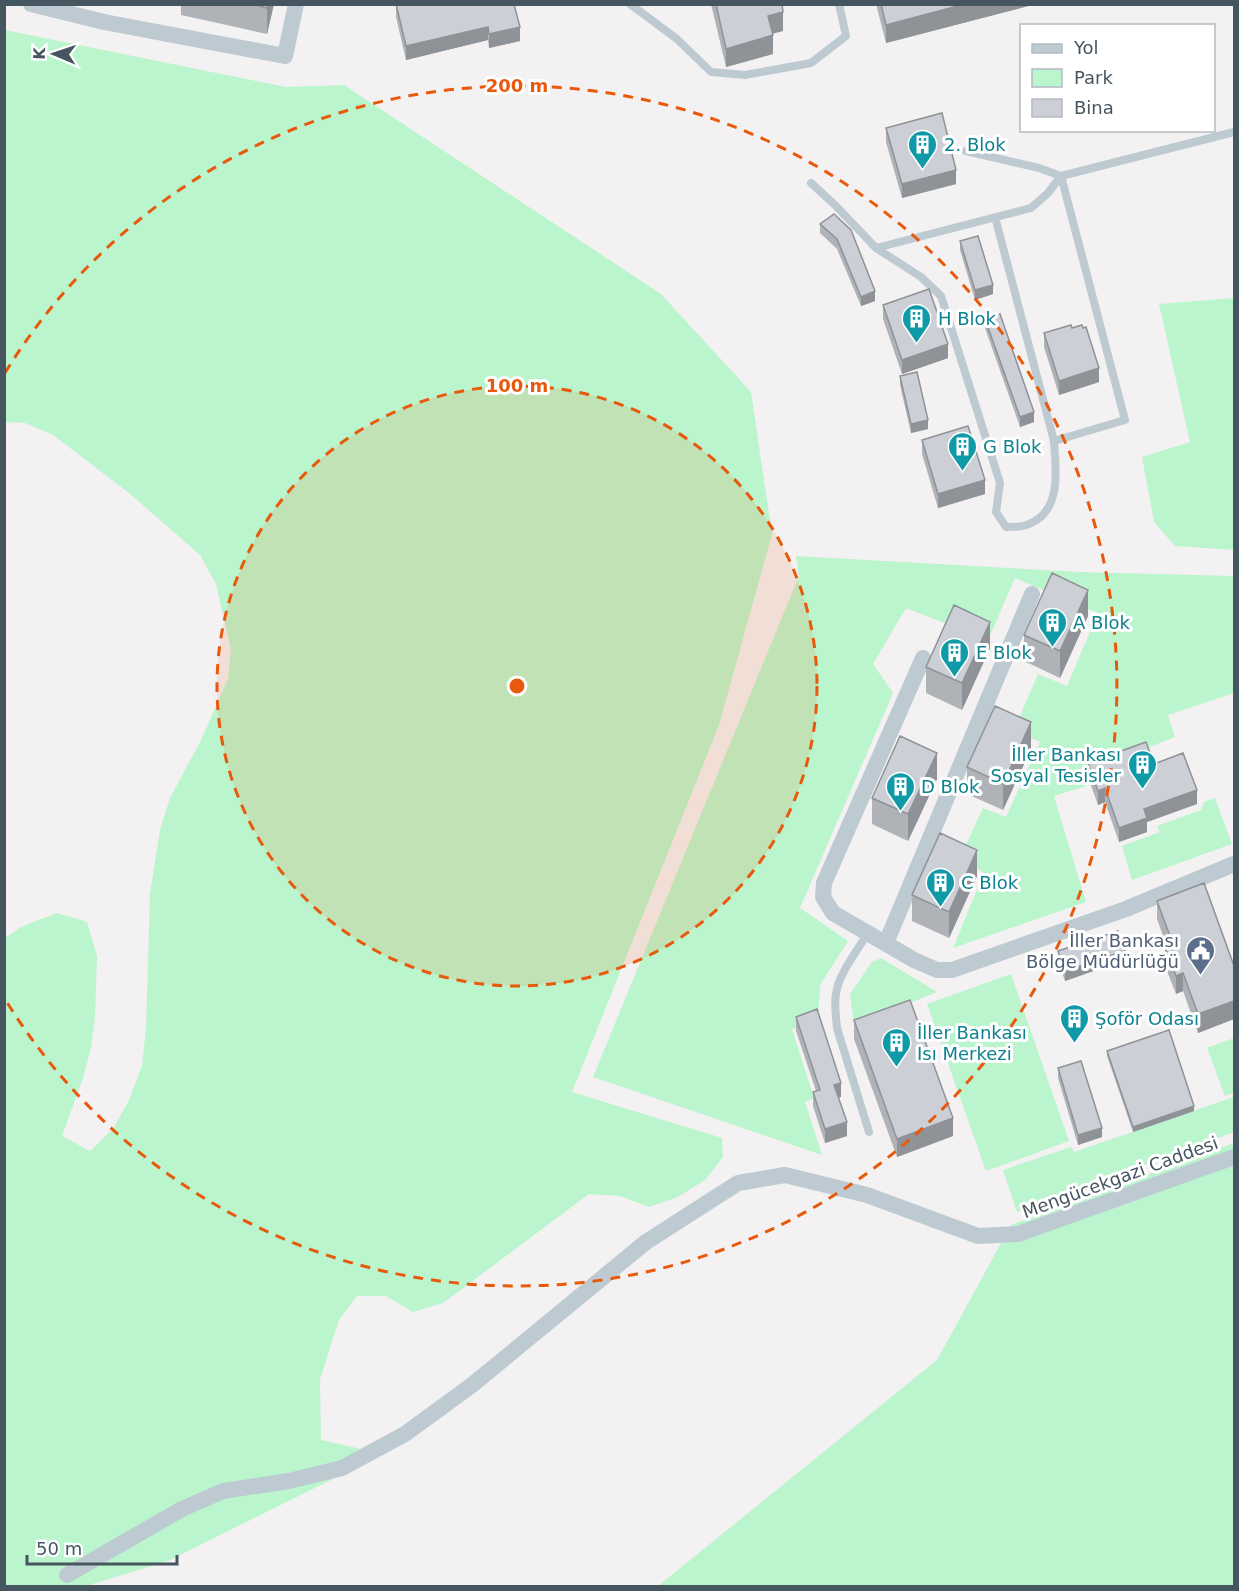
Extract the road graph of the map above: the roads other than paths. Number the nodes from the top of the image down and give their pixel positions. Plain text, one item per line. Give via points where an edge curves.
1 (31, 4) edge
2 (296, 4) edge
3 (630, 4) edge
4 (839, 4) edge
5 (1234, 132) edge
6 (966, 151) dead end
7 (1061, 176) junction
8 (811, 183) dead end
9 (995, 217) junction
10 (876, 248) junction
11 (1054, 441) junction
12 (1032, 594) dead end
13 (923, 658) dead end
14 (1234, 864) edge
15 (868, 933) junction
16 (886, 943) junction
17 (869, 1132) dead end
18 (1234, 1157) edge
19 (67, 1575) dead end

1 - 2 street via 116,25 285,56
3 - 4 lane via 711,72 745,75 811,63 846,36
5 - 7 lane
6 - 7 lane
7 - 9 lane via 1030,208
7 - 11 lane via 1125,420
8 - 10 lane
9 - 10 lane
9 - 11 lane
10 - 11 lane via 921,277 942,296 1000,483 996,512 1006,527 1028,525 1052,505 1056,478
12 - 16 street
13 - 15 street via 822,890 833,912
14 - 16 street via 1126,909 952,970 928,967
15 - 16 street
15 - 17 lane via 843,975 836,992 835,1011
18 - 19 street, Mengücekgazi Caddesi via 1018,1234 978,1236 867,1195 785,1174 738,1183 646,1242 472,1385 405,1434 342,1468 223,1491 182,1509

